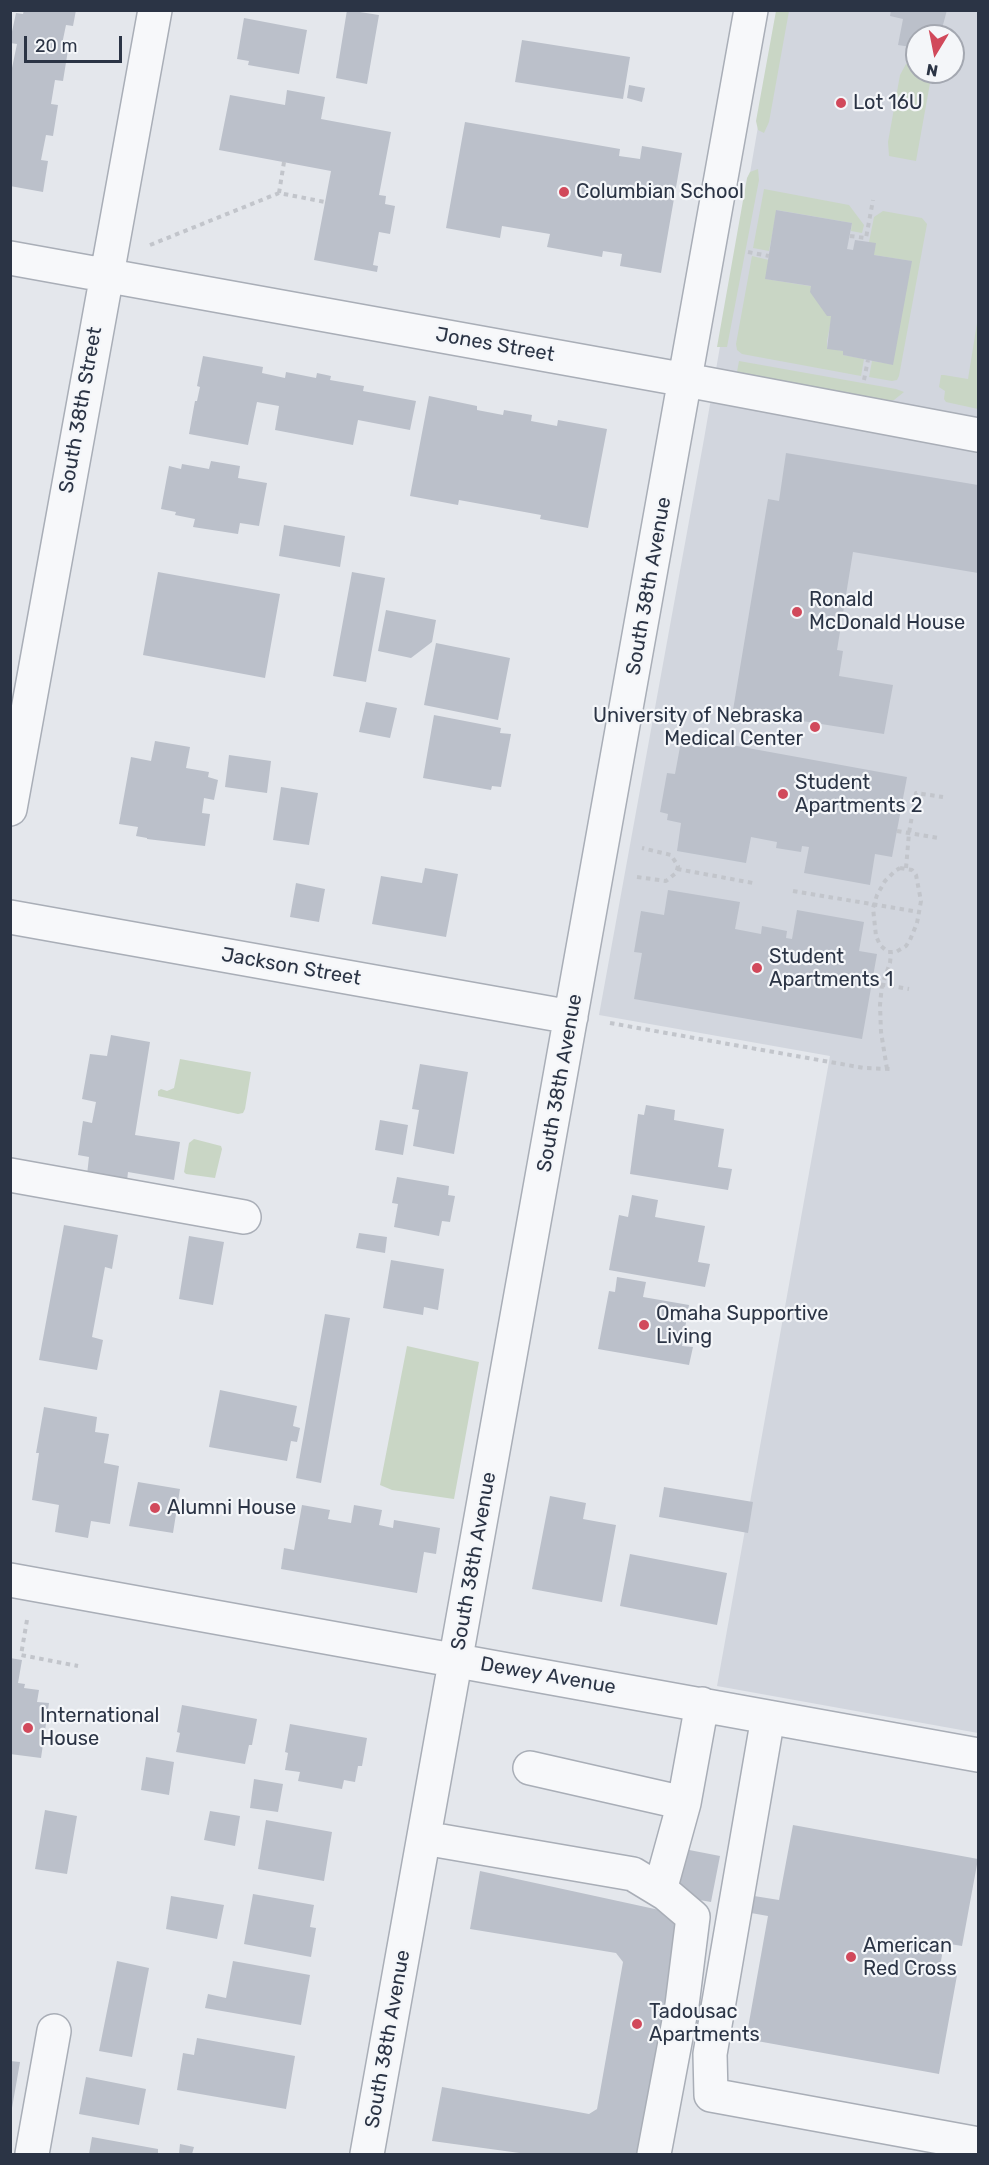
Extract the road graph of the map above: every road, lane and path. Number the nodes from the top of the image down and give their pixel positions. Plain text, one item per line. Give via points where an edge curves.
1 (154, 10) edge
2 (751, 10) edge
3 (284, 162) dead end
4 (279, 193) junction
5 (873, 200) dead end
6 (325, 202) dead end
7 (850, 236) dead end
8 (150, 244) dead end
9 (748, 252) dead end
10 (769, 256) dead end
11 (10, 258) edge
12 (105, 275) junction
13 (868, 360) dead end
14 (686, 380) junction
15 (864, 380) dead end
16 (978, 435) edge
17 (943, 797) dead end
18 (10, 809) edge
19 (897, 831) dead end
20 (909, 833) junction
21 (938, 838) dead end
22 (642, 848) dead end
23 (906, 868) junction
24 (677, 869) junction
25 (637, 877) dead end
26 (753, 883) dead end
27 (793, 891) dead end
28 (873, 904) junction
29 (920, 912) junction
30 (10, 917) edge
31 (891, 952) junction
32 (872, 983) dead end
33 (882, 985) junction
34 (909, 989) dead end
35 (571, 1017) junction
36 (610, 1023) dead end
37 (10, 1175) edge
38 (244, 1216) dead end
39 (10, 1580) edge
40 (27, 1620) dead end
41 (456, 1660) junction
42 (78, 1666) dead end
43 (702, 1704) junction
44 (768, 1717) junction
45 (978, 1755) edge
46 (530, 1768) dead end
47 (684, 1803) junction
48 (424, 1838) junction
49 (660, 1890) junction
50 (54, 2031) dead end
51 (973, 2147) edge
52 (32, 2154) edge
53 (367, 2154) edge
54 (654, 2154) edge

1 - 12 street, South 38th Street
2 - 14 street, South 38th Avenue
3 - 4 path
4 - 6 path
4 - 8 path
5 - 7 path via 866,240
9 - 10 path
11 - 12 street, Jones Street
12 - 14 street, Jones Street
12 - 18 street, South 38th Street
13 - 15 path
14 - 16 street, Jones Street
14 - 35 street, South 38th Avenue
17 - 20 path via 916,793
19 - 20 path
20 - 21 path
20 - 23 path
22 - 24 path via 671,855
23 - 28 path via 890,875
23 - 29 path via 912,870 919,882
24 - 25 path via 666,881
24 - 26 path
27 - 28 path
28 - 29 path
28 - 31 path via 876,936 880,945
29 - 31 path via 906,946
30 - 35 street, Jackson Street
31 - 33 path
32 - 33 path
33 - 34 path
33 - 36 path via 880,1020 889,1069 864,1068
35 - 41 street, South 38th Avenue
37 - 38 street
39 - 41 street, Dewey Avenue
40 - 42 path via 21,1655
41 - 43 street, Dewey Avenue
41 - 48 street, South 38th Avenue
43 - 44 street, Dewey Avenue
43 - 47 street
44 - 45 street, Dewey Avenue
44 - 51 street via 710,2054 711,2095
46 - 47 street
47 - 49 street
48 - 49 street via 633,1874
48 - 53 street, South 38th Avenue
49 - 54 street via 693,1917 682,2005
50 - 52 street

